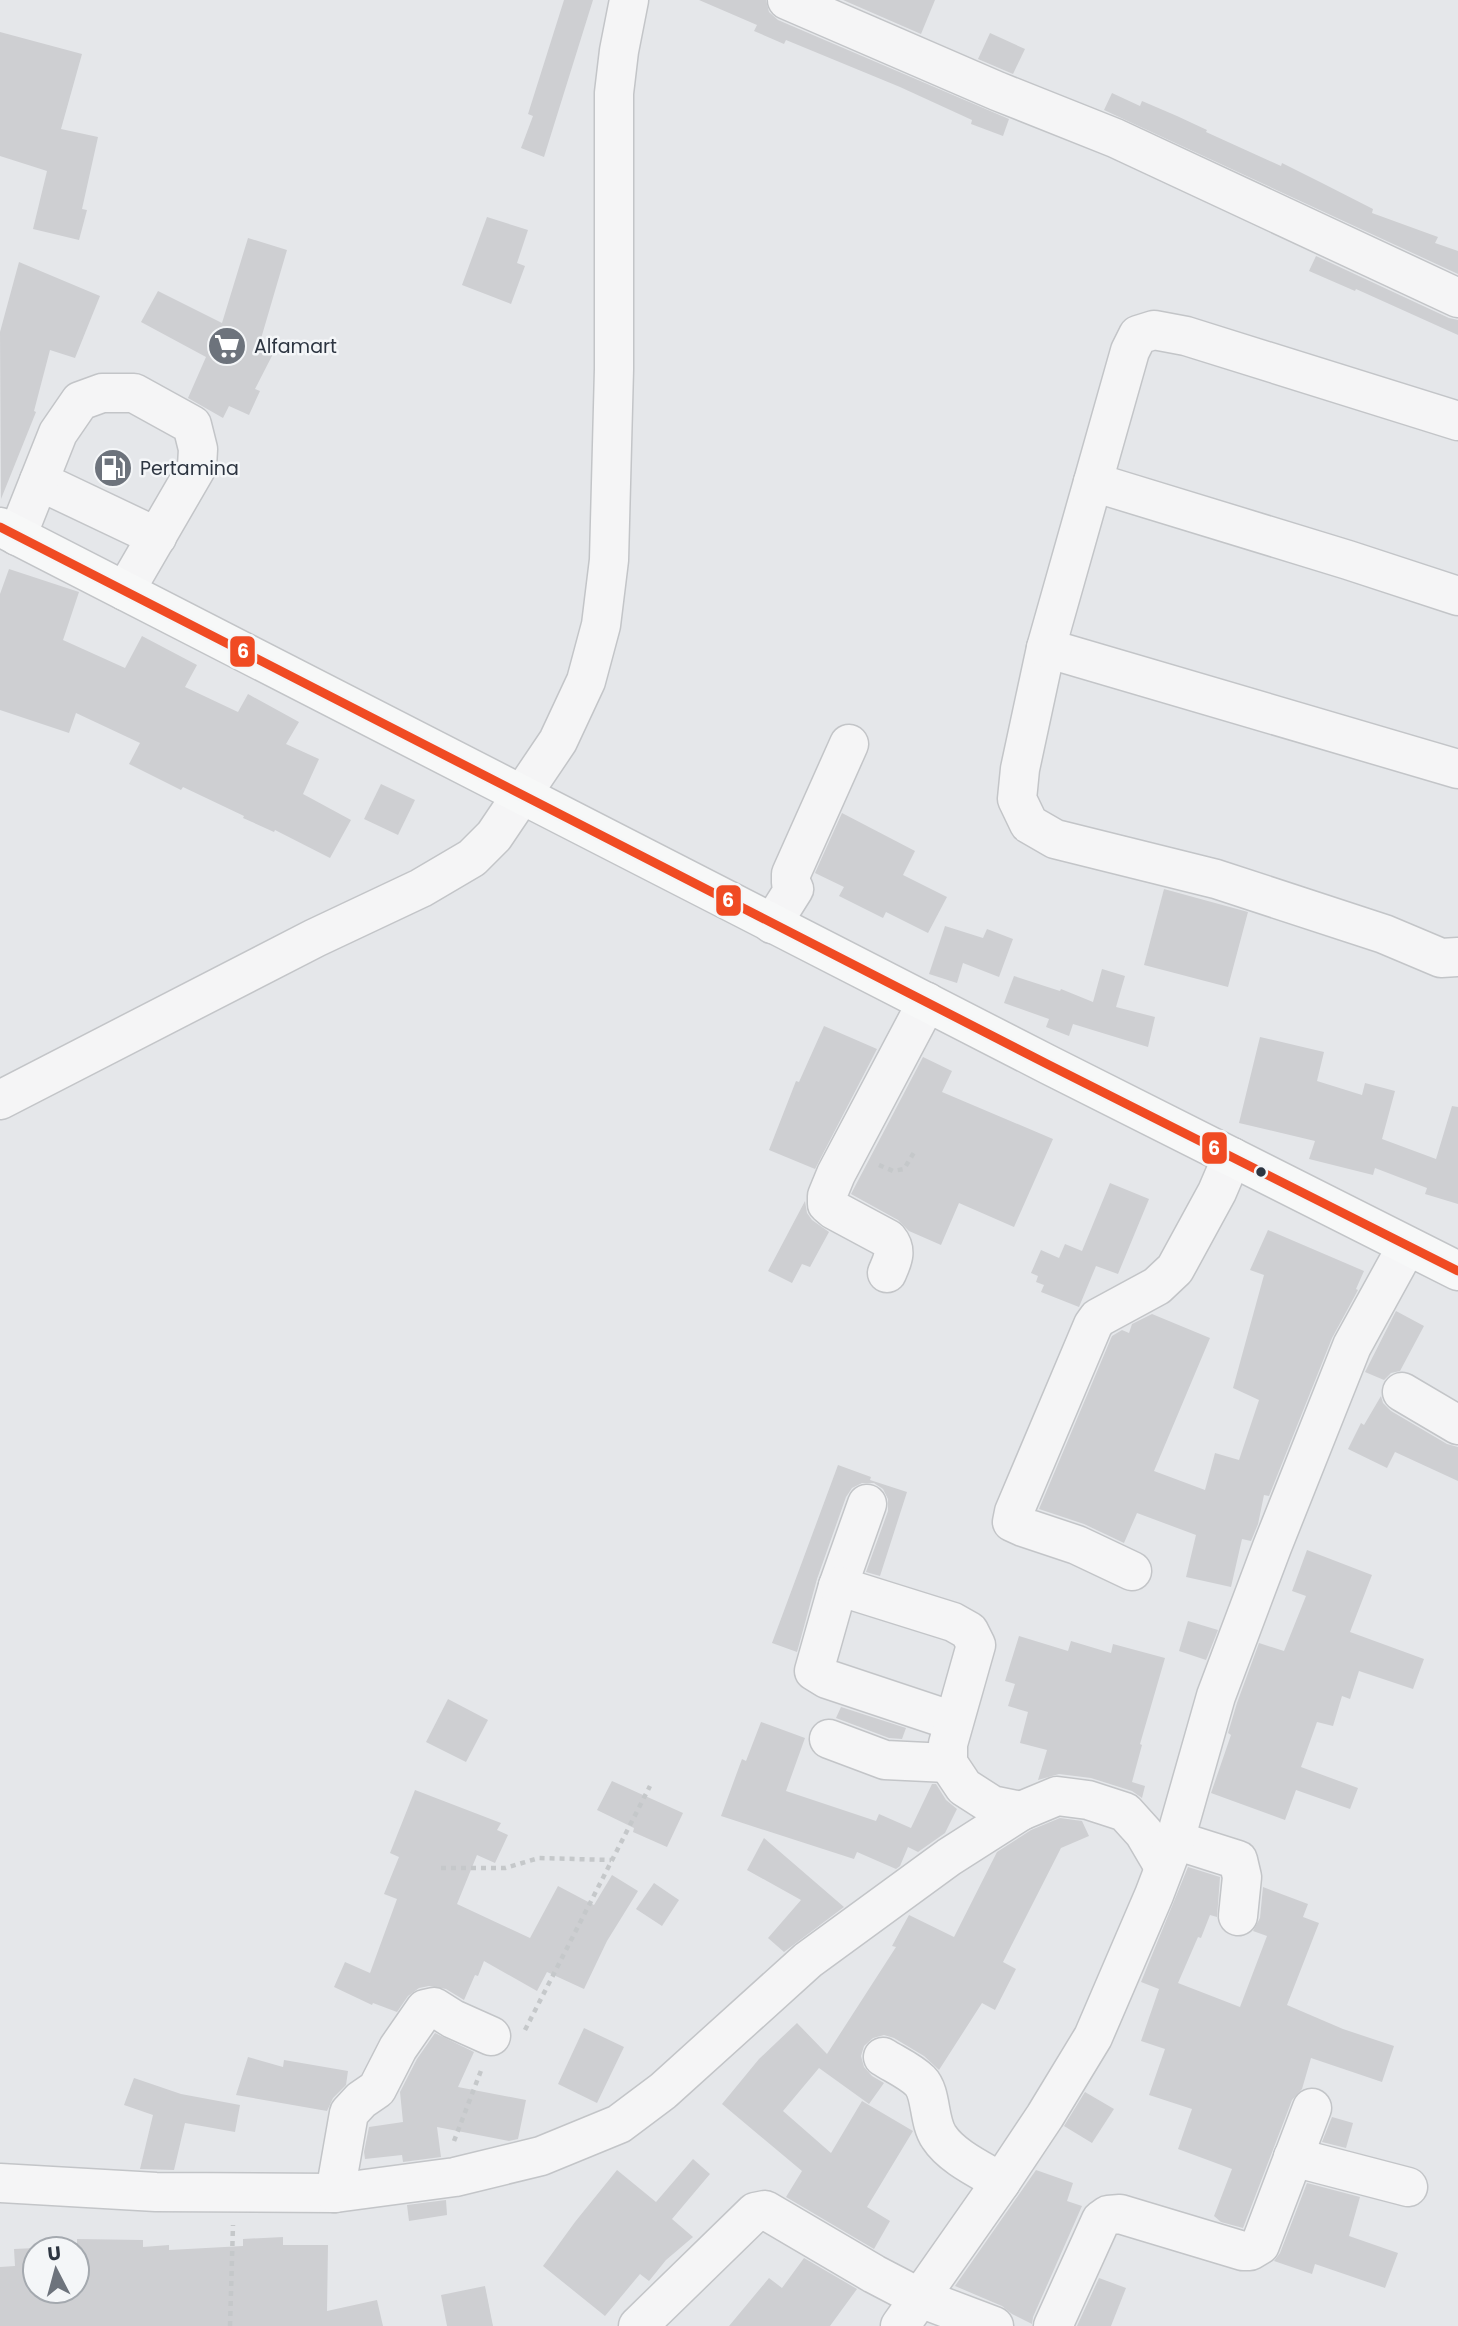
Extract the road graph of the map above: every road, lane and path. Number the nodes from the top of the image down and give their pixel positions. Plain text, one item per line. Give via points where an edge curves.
1 (629, 0) edge
2 (787, 0) edge
3 (1458, 298) edge
4 (1458, 421) edge
5 (39, 481) junction
6 (1093, 482) junction
7 (8, 531) edge
8 (157, 537) junction
9 (125, 591) junction
10 (1458, 596) edge
11 (1046, 648) junction
12 (849, 744) dead end
13 (1458, 769) edge
14 (523, 796) junction
15 (772, 924) junction
16 (1458, 957) edge
17 (927, 1002) junction
18 (0, 1100) edge
19 (916, 1149) dead end
20 (849, 1153) junction
21 (1232, 1157) junction
22 (1407, 1246) junction
23 (1458, 1271) edge
24 (887, 1273) dead end
25 (1402, 1392) dead end
26 (1458, 1425) edge
27 (867, 1504) dead end
28 (1132, 1571) dead end
29 (838, 1586) junction
30 (953, 1721) junction
31 (829, 1739) dead end
32 (948, 1763) junction
33 (650, 1786) dead end
34 (1020, 1811) junction
35 (1170, 1854) junction
36 (611, 1860) junction
37 (442, 1868) dead end
38 (1237, 1916) dead end
39 (491, 2036) junction
40 (883, 2057) dead end
41 (1312, 2108) dead end
42 (1293, 2157) junction
43 (455, 2177) junction
44 (1001, 2182) junction
45 (0, 2183) edge
46 (1408, 2187) dead end
47 (234, 2192) junction
48 (335, 2193) junction
49 (910, 2312) edge
50 (230, 2326) edge
51 (638, 2326) edge
52 (994, 2326) edge
53 (1053, 2326) edge

1 - 14 street via 614,93 610,560 601,625 586,681 558,741
2 - 3 street via 1115,138
4 - 6 street via 1154,330 1138,335 1130,351
5 - 7 street
5 - 8 street
5 - 8 street via 58,433 80,401 102,393 134,393 192,425 198,449 197,467
6 - 10 street
6 - 11 street
7 - 9 main road
8 - 9 street
9 - 14 main road
11 - 13 street
11 - 16 street via 1017,799 1029,824 1055,839 1216,879 1384,934 1441,958
12 - 15 street via 791,874 794,888
14 - 15 main road
14 - 18 street via 472,858 421,888
15 - 17 main road
17 - 20 street
17 - 21 main road
19 - 20 path via 899,1171
20 - 24 street via 836,1174 827,1204 888,1239 894,1255
21 - 22 main road
21 - 28 street via 1175,1269 1157,1286 1093,1325 1014,1512 1012,1522
22 - 23 main road
22 - 35 street via 1352,1346 1272,1548 1216,1696
25 - 26 street
27 - 29 street
29 - 30 street via 969,1631 976,1644
29 - 30 street via 813,1668 816,1673
30 - 32 street
31 - 32 street via 885,1760
32 - 34 street via 964,1787 992,1805
33 - 36 path
34 - 35 street via 1057,1796 1088,1800 1125,1812
34 - 43 street via 808,1960 663,2091 619,2124 541,2156
35 - 38 street via 1238,1860 1242,1877
35 - 44 street via 1093,2037
36 - 37 path via 539,1858 505,1868
36 - 39 path via 519,2042
39 - 43 path via 481,2073 454,2135
39 - 48 street via 434,2007 425,2009 377,2089 349,2113
40 - 44 street via 919,2079 932,2122 951,2150
41 - 42 street
42 - 46 street
42 - 53 street via 1260,2245 1250,2251 1121,2214 1108,2215 1101,2220
43 - 48 street
44 - 49 street
45 - 47 street
47 - 48 street
47 - 50 path
49 - 51 street via 874,2274 760,2210
49 - 52 street

